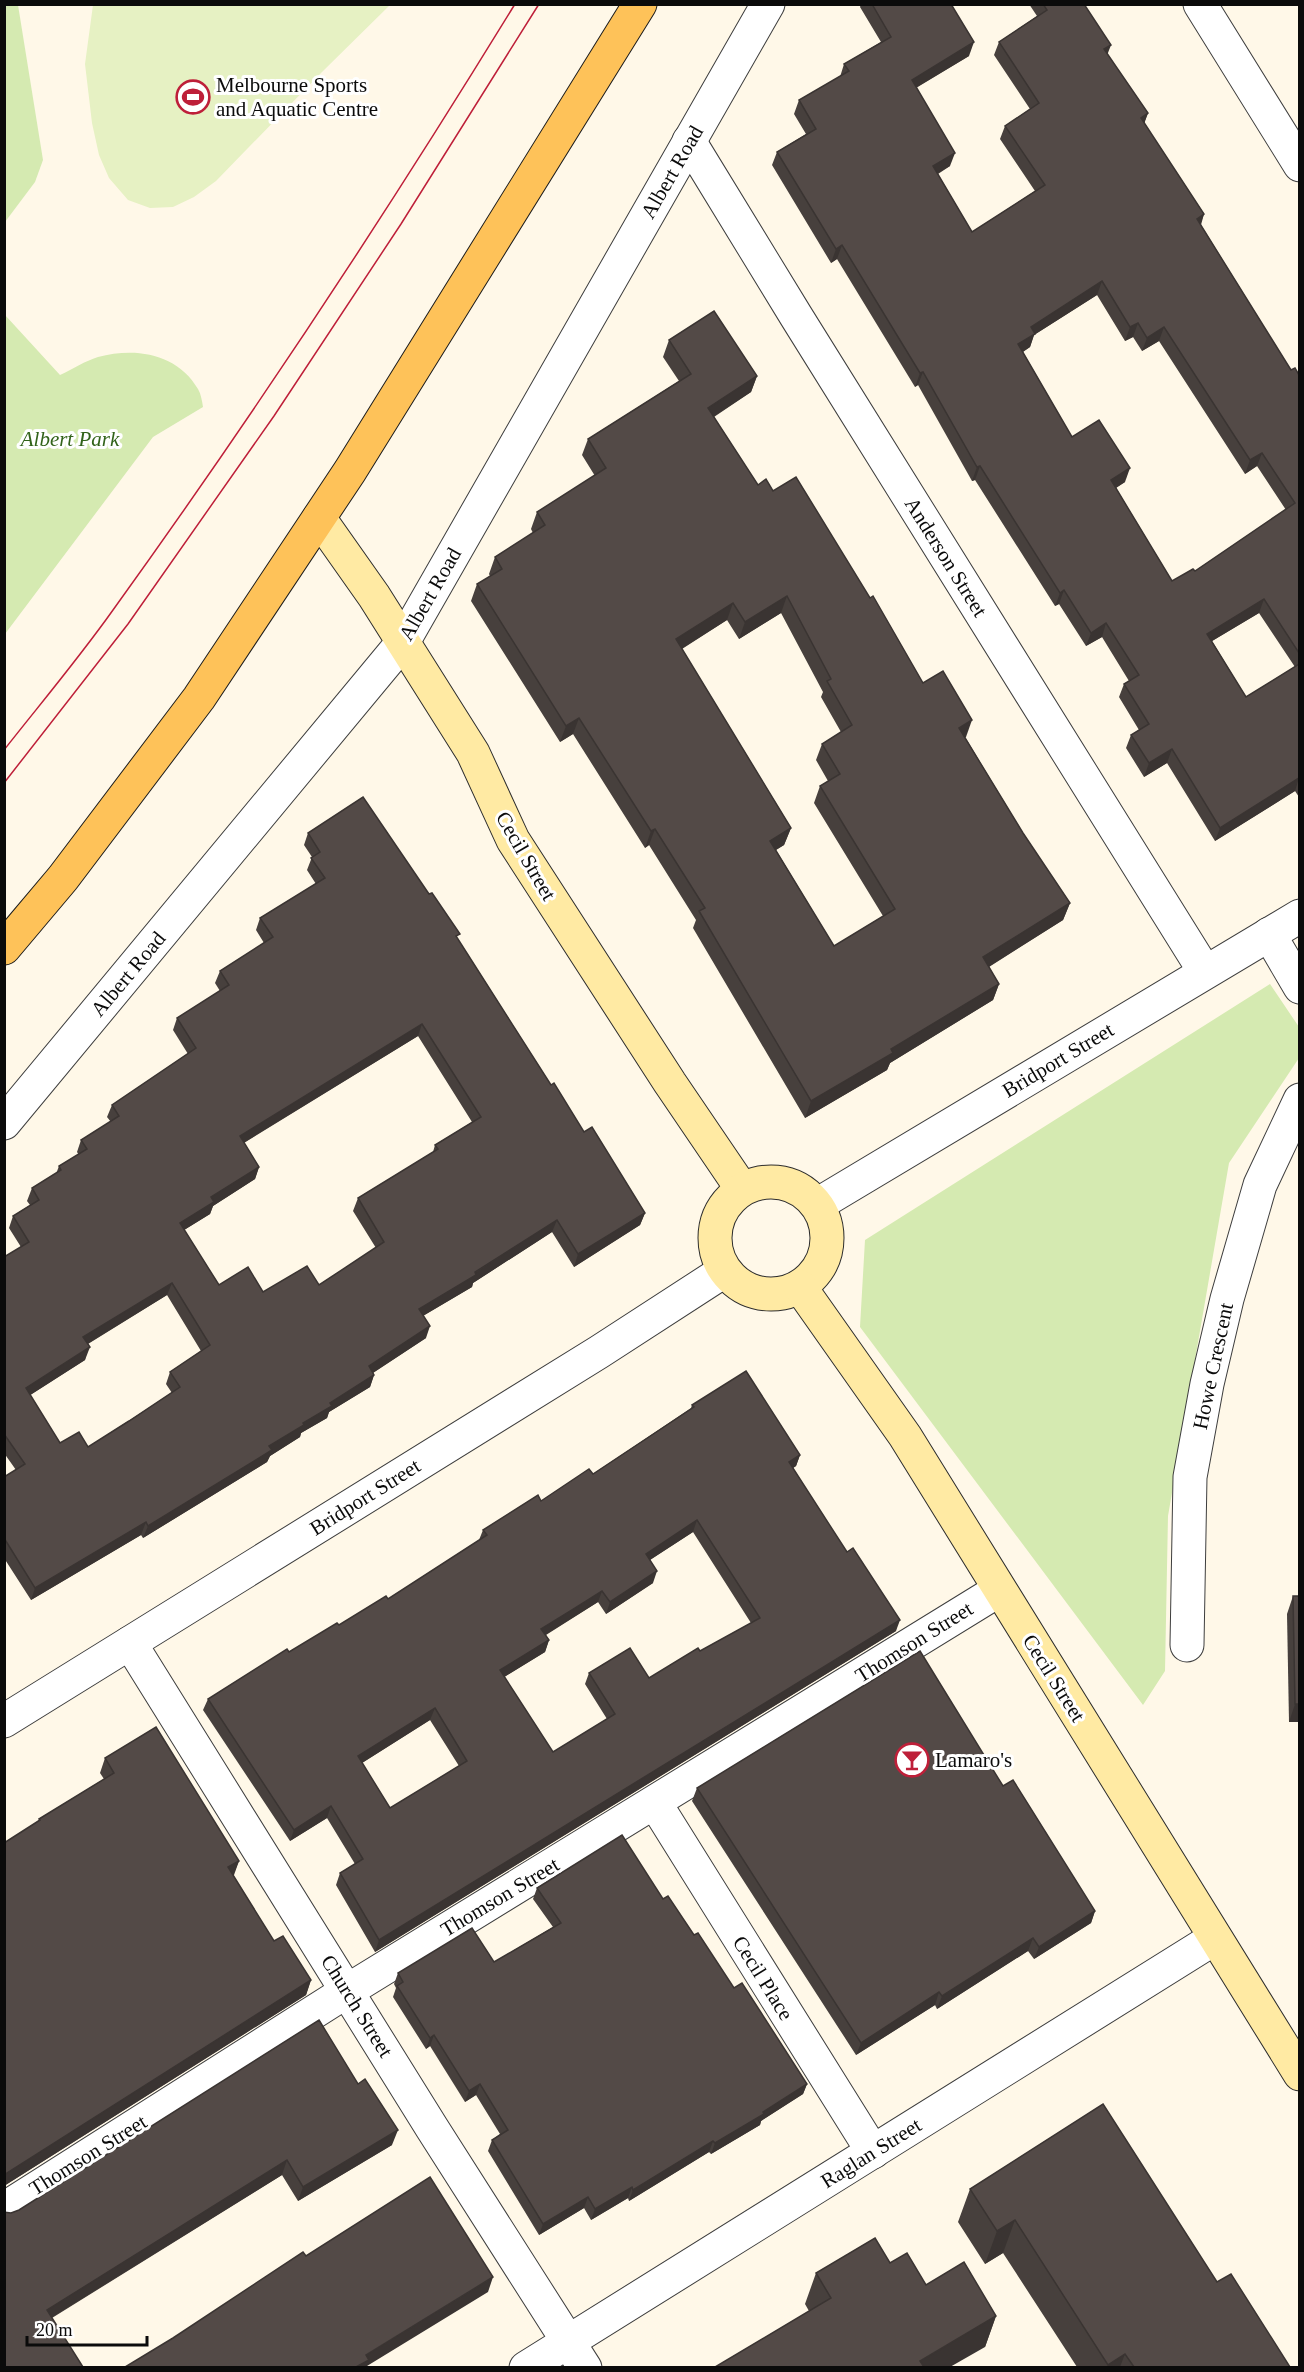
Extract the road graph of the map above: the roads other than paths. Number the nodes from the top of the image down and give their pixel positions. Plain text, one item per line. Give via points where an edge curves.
1 (640, 4) edge
2 (768, 4) edge
3 (1200, 4) edge
4 (689, 141) junction
5 (1299, 165) edge
6 (319, 518) junction
7 (404, 642) junction
8 (1299, 916) edge
9 (1269, 934) junction
10 (4, 948) edge
11 (1205, 972) junction
12 (1299, 987) edge
13 (1299, 1100) edge
14 (4, 1123) edge
15 (742, 1189) junction
16 (817, 1205) junction
17 (724, 1271) junction
18 (800, 1287) junction
19 (999, 1590) junction
20 (130, 1643) junction
21 (1187, 1645) dead end
22 (4, 1721) edge
23 (655, 1803) junction
24 (1215, 1938) junction
25 (347, 1991) junction
26 (1299, 2074) edge
27 (873, 2152) junction
28 (4, 2208) edge
29 (577, 2354) edge
30 (526, 2367) edge

1 - 6 main road
2 - 4 street, Albert Road
3 - 5 street
4 - 7 street, Albert Road
4 - 11 street, Anderson Street
6 - 7 street, Cecil Street
6 - 10 main road via 178,728
7 - 14 street, Albert Road
7 - 15 street, Cecil Street via 473,753 513,840
8 - 9 street, Bridport Street
9 - 11 street, Bridport Street
9 - 12 street
11 - 16 street, Bridport Street
13 - 21 street, Howe Crescent via 1260,1185 1207,1384 1190,1477
15 - 16 street via 760,1182 778,1182 797,1188
15 - 17 street via 723,1207 715,1226 714,1242
16 - 18 street via 828,1241 814,1275
17 - 18 street via 738,1285 756,1293 782,1294
17 - 20 street, Bridport Street
18 - 19 street, Cecil Street via 905,1436
19 - 23 street, Thomson Street
19 - 24 street, Cecil Street
20 - 22 street, Bridport Street
20 - 25 street, Church Street
23 - 25 street, Thomson Street
23 - 27 street, Cecil Place
24 - 26 street, Cecil Street
24 - 27 street, Raglan Street
25 - 28 street, Thomson Street
25 - 29 street, Church Street
27 - 29 street, Raglan Street
29 - 30 street, Raglan Street

